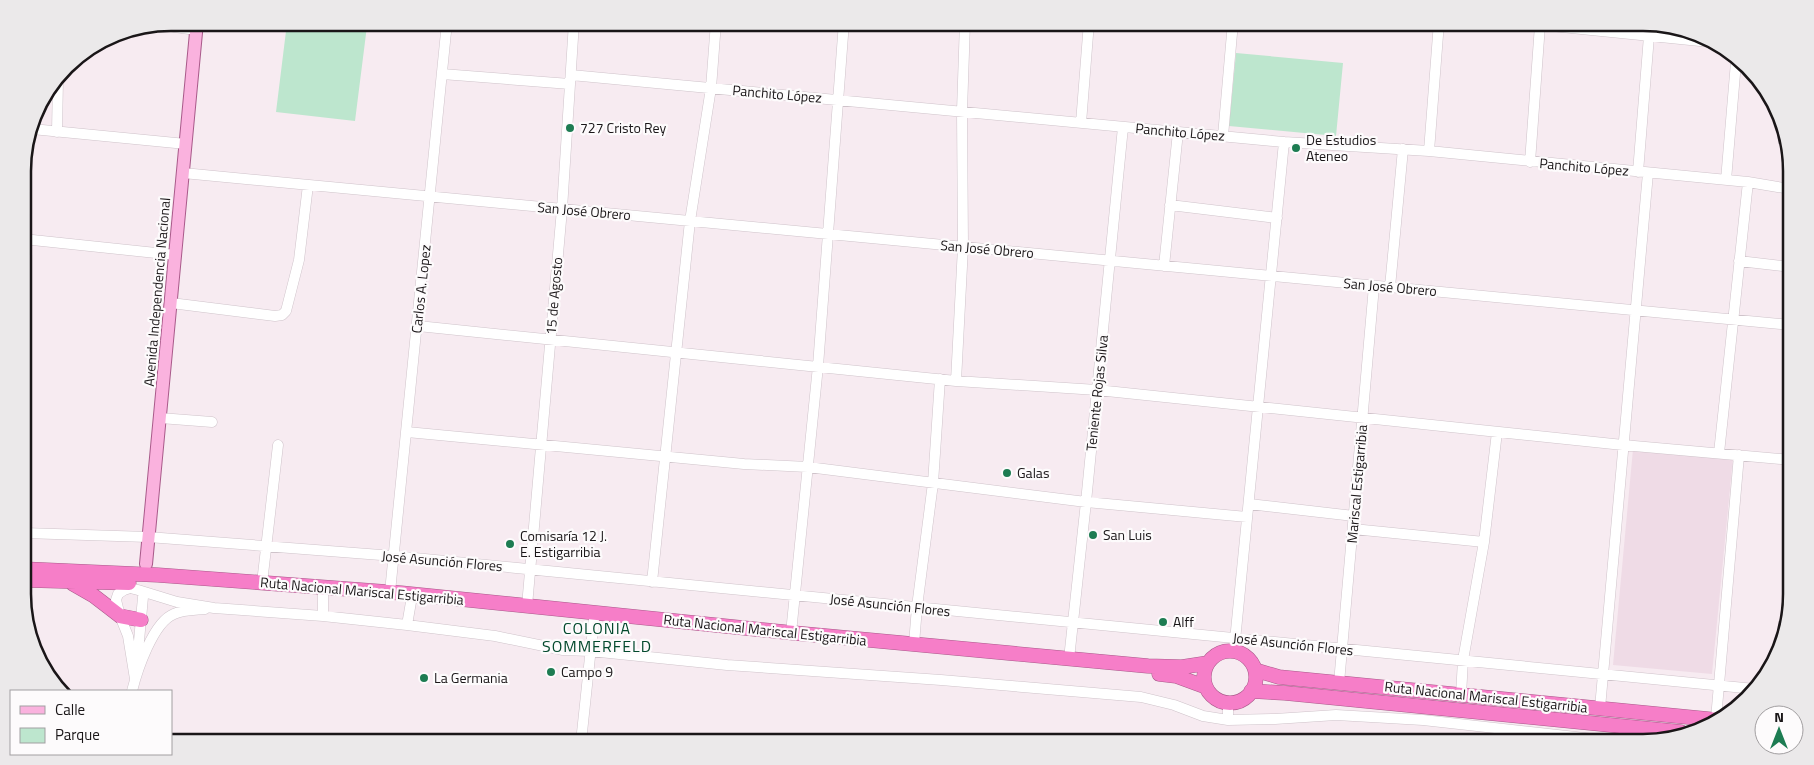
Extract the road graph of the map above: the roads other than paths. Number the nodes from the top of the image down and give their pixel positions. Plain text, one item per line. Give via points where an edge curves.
1 (964, 31) edge
2 (1088, 31) edge
3 (1232, 31) edge
4 (1438, 31) edge
5 (1540, 31) edge
6 (1625, 31) edge
7 (196, 32) edge
8 (446, 32) edge
9 (573, 32) edge
10 (715, 32) edge
11 (843, 32) edge
12 (1649, 36) junction
13 (1691, 40) edge
14 (1736, 67) edge
15 (442, 74) junction
16 (570, 80) junction
17 (711, 88) junction
18 (58, 90) edge
19 (838, 100) junction
20 (962, 111) junction
21 (1081, 123) junction
22 (1123, 127) junction
23 (38, 130) edge
24 (56, 132) junction
25 (1178, 132) junction
26 (1223, 136) junction
27 (1284, 142) junction
28 (186, 144) junction
29 (1403, 149) junction
30 (1429, 151) junction
31 (1530, 162) junction
32 (1643, 172) junction
33 (183, 173) junction
34 (1726, 180) junction
35 (1748, 182) junction
36 (308, 185) junction
37 (1783, 188) edge
38 (431, 196) junction
39 (1170, 205) junction
40 (562, 209) junction
41 (1277, 218) junction
42 (690, 221) junction
43 (828, 234) junction
44 (32, 240) edge
45 (963, 247) junction
46 (175, 255) junction
47 (1110, 261) junction
48 (1739, 261) junction
49 (1783, 265) edge
50 (1164, 266) junction
51 (1271, 276) junction
52 (1374, 286) junction
53 (1390, 287) junction
54 (171, 303) junction
55 (1635, 310) junction
56 (1733, 320) junction
57 (1783, 324) edge
58 (418, 326) junction
59 (550, 339) junction
60 (675, 352) junction
61 (818, 366) junction
62 (940, 379) junction
63 (956, 381) junction
64 (1097, 390) junction
65 (1258, 407) junction
66 (160, 418) junction
67 (1363, 418) junction
68 (212, 422) dead end
69 (407, 432) junction
70 (1497, 432) junction
71 (278, 445) dead end
72 (541, 445) junction
73 (1623, 445) junction
74 (1719, 453) junction
75 (1739, 455) junction
76 (664, 457) junction
77 (1783, 459) edge
78 (808, 467) junction
79 (933, 483) junction
80 (1086, 502) junction
81 (1248, 504) junction
82 (1354, 516) junction
83 (1247, 517) junction
84 (1353, 529) junction
85 (31, 533) edge
86 (148, 537) junction
87 (1484, 542) junction
88 (267, 546) junction
89 (394, 556) junction
90 (146, 564) dead end
91 (31, 569) edge
92 (530, 569) junction
93 (31, 580) edge
94 (60, 581) junction
95 (652, 582) junction
96 (262, 583) junction
97 (390, 592) junction
98 (322, 595) junction
99 (795, 595) junction
100 (143, 597) dead end
101 (410, 602) junction
102 (527, 606) junction
103 (916, 607) junction
104 (214, 608) junction
105 (120, 616) junction
106 (323, 616) junction
107 (594, 619) junction
108 (141, 620) junction
109 (1072, 622) junction
110 (407, 625) junction
111 (791, 633) junction
112 (914, 644) junction
113 (1235, 645) junction
114 (1342, 649) junction
115 (590, 651) junction
116 (1069, 659) junction
117 (1463, 660) junction
118 (1208, 663) junction
119 (1255, 670) junction
120 (1602, 675) junction
121 (135, 679) junction
122 (1339, 683) junction
123 (1718, 686) junction
124 (1206, 687) junction
125 (1746, 688) edge
126 (132, 690) edge
127 (1251, 691) junction
128 (1460, 695) junction
129 (1228, 703) junction
130 (1600, 708) junction
131 (1717, 712) edge
132 (1706, 718) edge
133 (1228, 720) junction
134 (1608, 725) junction
135 (1670, 731) edge
136 (1538, 733) edge
137 (1607, 733) edge
138 (582, 734) edge

1 - 20 street
2 - 21 street
3 - 26 street
4 - 30 street
5 - 31 street
6 - 12 street
7 - 28 main road, Avenida Independencia Nacional
8 - 15 street, Carlos A. Lopez
9 - 16 street, 15 de Agosto
10 - 17 street
11 - 19 street
12 - 13 street
12 - 32 street
14 - 34 street
15 - 16 street, Panchito López
15 - 38 street, Carlos A. Lopez
16 - 17 street, Panchito López
16 - 40 street, 15 de Agosto
17 - 19 street, Panchito López
17 - 42 street
18 - 24 street
19 - 20 street, Panchito López
19 - 43 street
20 - 21 street, Panchito López
20 - 45 street
21 - 22 street, Panchito López
22 - 25 street, Panchito López
22 - 47 street, Teniente Rojas Silva
23 - 24 street
24 - 28 street
25 - 26 street, Panchito López
25 - 39 street
26 - 27 street, Panchito López
27 - 29 street, Panchito López
27 - 41 street
28 - 33 main road, Avenida Independencia Nacional
29 - 30 street, Panchito López
29 - 53 street
30 - 31 street, Panchito López
31 - 32 street, Panchito López
32 - 34 street, Panchito López
32 - 55 street
33 - 36 street, San José Obrero
33 - 46 main road, Avenida Independencia Nacional
34 - 35 street, Panchito López
35 - 37 street, Panchito López
35 - 48 street
36 - 38 street, San José Obrero
36 - 54 street via 299,260 286,311 282,315
38 - 40 street, San José Obrero
38 - 58 street, Carlos A. Lopez
39 - 41 street
39 - 50 street
40 - 42 street, San José Obrero
40 - 59 street, 15 de Agosto
41 - 51 street
42 - 43 street, San José Obrero
42 - 60 street
43 - 45 street, San José Obrero
43 - 61 street
44 - 46 street
45 - 47 street, San José Obrero
45 - 63 street
46 - 54 main road, Avenida Independencia Nacional
47 - 50 street, San José Obrero
47 - 64 street, Teniente Rojas Silva
48 - 49 street
48 - 56 street
50 - 51 street, San José Obrero
51 - 52 street, San José Obrero
51 - 65 street
52 - 53 street, San José Obrero
52 - 67 street, Mariscal Estigarribia
53 - 55 street, San José Obrero
54 - 66 main road, Avenida Independencia Nacional
55 - 56 street, San José Obrero
55 - 73 street
56 - 57 street, San José Obrero
56 - 74 street
58 - 59 street
58 - 69 street, Carlos A. Lopez
59 - 60 street
59 - 72 street, 15 de Agosto
60 - 61 street
60 - 76 street
61 - 62 street
61 - 78 street
62 - 63 street
62 - 79 street
63 - 64 street
64 - 65 street
64 - 80 street, Teniente Rojas Silva
65 - 67 street
65 - 81 street
66 - 68 street
66 - 86 main road, Avenida Independencia Nacional
67 - 70 street
67 - 82 street, Mariscal Estigarribia
69 - 72 street
69 - 89 street, Carlos A. Lopez
70 - 73 street
70 - 87 street
71 - 88 street
72 - 76 street
72 - 92 street, 15 de Agosto
73 - 74 street
73 - 120 street
74 - 75 street
75 - 77 street
75 - 123 street
76 - 78 street
76 - 95 street
78 - 79 street
78 - 99 street
79 - 80 street
79 - 103 street
80 - 83 street
80 - 109 street, Teniente Rojas Silva
81 - 82 street
81 - 83 street
82 - 84 street, Mariscal Estigarribia
83 - 113 street
84 - 87 street
84 - 114 street, Mariscal Estigarribia
85 - 86 street, José Asunción Flores
86 - 88 street, José Asunción Flores
86 - 90 main road, Avenida Independencia Nacional
87 - 117 street
88 - 89 street, José Asunción Flores
88 - 96 street
89 - 92 street, José Asunción Flores
89 - 97 street, Carlos A. Lopez
91 - 96 highway, Ruta Nacional Mariscal Estigarribia
92 - 95 street, José Asunción Flores
92 - 102 street, 15 de Agosto
93 - 94 highway, Ruta Nacional Mariscal Estigarribia
94 - 98 highway, Ruta Nacional Mariscal Estigarribia
94 - 105 highway via 85,590
95 - 99 street, José Asunción Flores
96 - 97 highway, Ruta Nacional Mariscal Estigarribia
97 - 102 highway, Ruta Nacional Mariscal Estigarribia
98 - 101 highway, Ruta Nacional Mariscal Estigarribia
98 - 106 street
99 - 103 street, José Asunción Flores
99 - 111 street
100 - 108 street
101 - 107 highway, Ruta Nacional Mariscal Estigarribia
101 - 110 street
102 - 111 highway, Ruta Nacional Mariscal Estigarribia
103 - 109 street, José Asunción Flores
103 - 112 street
104 - 105 street via 177,602 130,588 118,594 116,600
104 - 106 street
104 - 121 street via 174,614 162,622
105 - 108 highway
105 - 121 street via 128,636
106 - 110 street
107 - 115 street
107 - 124 highway, Ruta Nacional Mariscal Estigarribia via 1176,676
108 - 121 street
109 - 113 street, José Asunción Flores
109 - 116 street, Teniente Rojas Silva
110 - 115 street via 495,636 563,650
111 - 112 highway, Ruta Nacional Mariscal Estigarribia
112 - 116 highway, Ruta Nacional Mariscal Estigarribia
113 - 114 street, José Asunción Flores
113 - 118 highway
113 - 119 highway
114 - 117 street, José Asunción Flores
114 - 122 street, Mariscal Estigarribia
115 - 133 street via 727,665 1141,697 1203,716
115 - 138 street
116 - 118 highway, Ruta Nacional Mariscal Estigarribia via 1182,667
117 - 120 street, José Asunción Flores
117 - 128 street
118 - 124 highway via 1204,675
119 - 122 highway, Ruta Nacional Mariscal Estigarribia via 1279,677
119 - 127 highway via 1256,682
120 - 123 street, José Asunción Flores
120 - 130 street
121 - 126 street
122 - 128 highway, Ruta Nacional Mariscal Estigarribia
123 - 125 street, José Asunción Flores
123 - 131 street
124 - 129 highway via 1214,698
127 - 129 highway via 1241,701
127 - 134 highway, Ruta Nacional Mariscal Estigarribia
128 - 130 highway, Ruta Nacional Mariscal Estigarribia
129 - 133 street
130 - 132 highway, Ruta Nacional Mariscal Estigarribia
133 - 136 street via 1275,720 1336,714
134 - 135 highway, Ruta Nacional Mariscal Estigarribia
134 - 137 street

